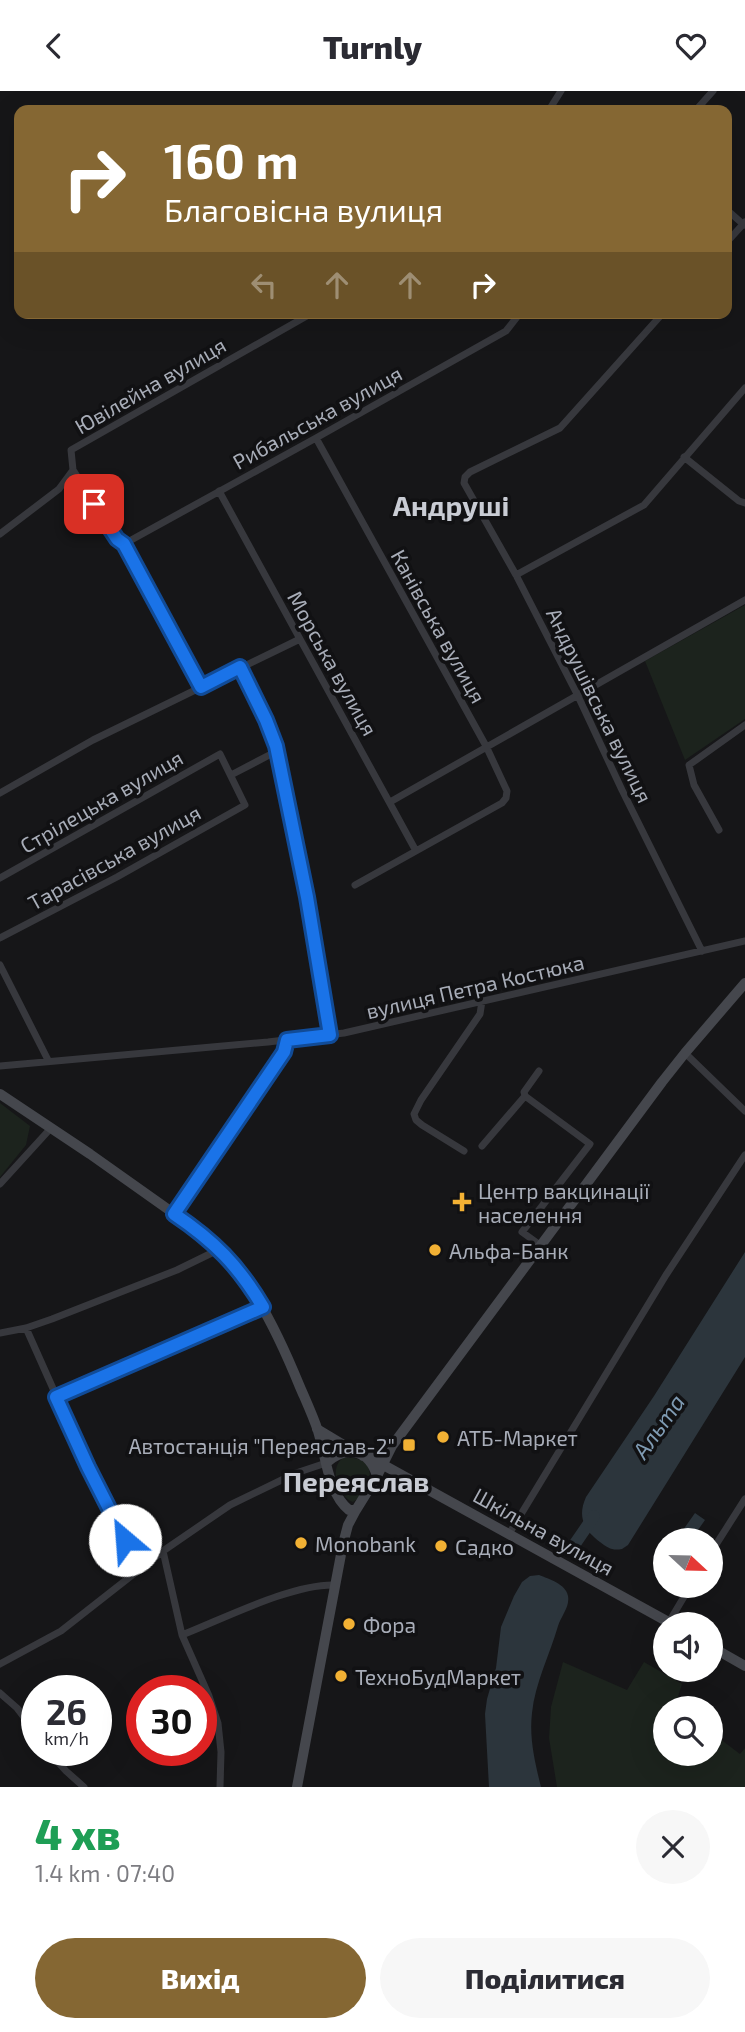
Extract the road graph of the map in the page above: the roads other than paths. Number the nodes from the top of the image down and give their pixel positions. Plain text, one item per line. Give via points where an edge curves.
1 (713, 91) edge
2 (700, 105) edge
3 (301, 319) edge
4 (515, 319) edge
5 (658, 319) edge
6 (745, 388) edge
7 (316, 438) junction
8 (684, 457) junction
9 (73, 470) junction
10 (219, 491) junction
11 (745, 503) edge
12 (0, 534) edge
13 (124, 544) junction
14 (516, 575) junction
15 (745, 600) edge
16 (300, 639) junction
17 (240, 667) junction
18 (201, 687) junction
19 (578, 696) junction
20 (745, 725) edge
21 (486, 746) junction
22 (277, 751) junction
23 (230, 775) junction
24 (0, 793) edge
25 (390, 802) junction
26 (719, 830) dead end
27 (416, 851) junction
28 (0, 878) edge
29 (355, 885) dead end
30 (0, 938) edge
31 (745, 941) edge
32 (702, 951) junction
33 (0, 965) edge
34 (745, 983) edge
35 (482, 1001) junction
36 (330, 1035) junction
37 (287, 1040) junction
38 (684, 1053) junction
39 (48, 1060) junction
40 (0, 1066) edge
41 (539, 1071) dead end
42 (0, 1094) edge
43 (525, 1096) junction
44 (745, 1111) edge
45 (51, 1128) junction
46 (482, 1146) dead end
47 (464, 1151) dead end
48 (745, 1155) edge
49 (0, 1184) edge
50 (174, 1214) junction
51 (540, 1245) junction
52 (220, 1249) junction
53 (263, 1307) junction
54 (26, 1328) junction
55 (0, 1333) edge
56 (56, 1397) junction
57 (317, 1429) junction
58 (392, 1446) junction
59 (359, 1454) junction
60 (326, 1463) junction
61 (382, 1463) junction
62 (397, 1471) junction
63 (377, 1476) junction
64 (745, 1499) edge
65 (342, 1505) junction
66 (356, 1510) junction
67 (347, 1528) junction
68 (509, 1534) junction
69 (723, 1534) edge
70 (163, 1551) junction
71 (141, 1568) junction
72 (336, 1585) junction
73 (653, 1614) edge
74 (182, 1635) junction
75 (723, 1653) edge
76 (0, 1664) edge
77 (745, 1666) edge
78 (0, 1693) edge
79 (21, 1713) edge
80 (61, 1766) edge
81 (84, 1787) edge
82 (220, 1787) edge
83 (298, 1787) edge

1 - 2 street
3 - 9 street, Ювілейна вулиця via 71,450
4 - 7 street, Рибальська вулиця via 506,331
5 - 14 street, Андрушівська вулиця via 560,428 465,477 465,486
6 - 8 street
7 - 10 street, Рибальська вулиця
7 - 21 street, Канівська вулиця
8 - 11 street
8 - 14 street via 644,505
9 - 12 street, Ювілейна вулиця via 59,489
9 - 13 street
10 - 13 street, Рибальська вулиця
10 - 16 street, Морська вулиця
13 - 18 street
14 - 19 street, Андрушівська вулиця
15 - 19 street
16 - 17 street
16 - 25 street, Морська вулиця
17 - 18 street
17 - 22 street
18 - 24 street
19 - 21 street
19 - 32 street, Андрушівська вулиця
20 - 26 street via 689,765 694,785
21 - 25 street
21 - 27 street, Канівська вулиця via 506,788 502,803
22 - 23 street
22 - 36 street
23 - 28 street, Стрілецька вулиця via 220,754
23 - 30 street, Тарасівська вулиця via 245,805
25 - 27 street, Морська вулиця
27 - 29 street
31 - 32 street, вулиця Петра Костюка
32 - 35 street, вулиця Петра Костюка
33 - 39 street
34 - 38 main road
35 - 36 street, вулиця Петра Костюка
35 - 47 street via 480,1014 414,1114 422,1125
36 - 37 street, вулиця Петра Костюка
37 - 39 street, вулиця Петра Костюка
37 - 50 street via 284,1052
38 - 44 street
38 - 51 main road
39 - 40 street, вулиця Петра Костюка
41 - 43 street
42 - 45 main road
43 - 46 street
43 - 51 street via 590,1145 522,1233
45 - 49 street
45 - 50 main road
48 - 68 street via 666,1275
50 - 52 main road
51 - 58 main road
52 - 53 main road
52 - 54 street
53 - 56 street
53 - 57 main road
54 - 55 street
54 - 56 street
56 - 71 street
57 - 59 main road
57 - 60 main road
58 - 59 main road
58 - 61 main road
58 - 62 main road via 391,1459
59 - 60 main road via 343,1452
59 - 61 main road, Шкільна вулиця
59 - 63 main road via 373,1465
60 - 65 main road
60 - 70 street via 229,1505
61 - 62 main road, Шкільна вулиця
61 - 63 main road
62 - 63 main road
62 - 68 main road, Шкільна вулиця
63 - 66 main road
64 - 69 street
65 - 66 main road
65 - 67 main road
66 - 67 main road
67 - 72 main road
68 - 73 main road, Шкільна вулиця
70 - 71 street
70 - 74 street
71 - 76 street via 61,1631
72 - 74 street via 295,1591
72 - 83 main road
74 - 82 street via 216,1716
75 - 77 main road
78 - 79 street
80 - 81 street

